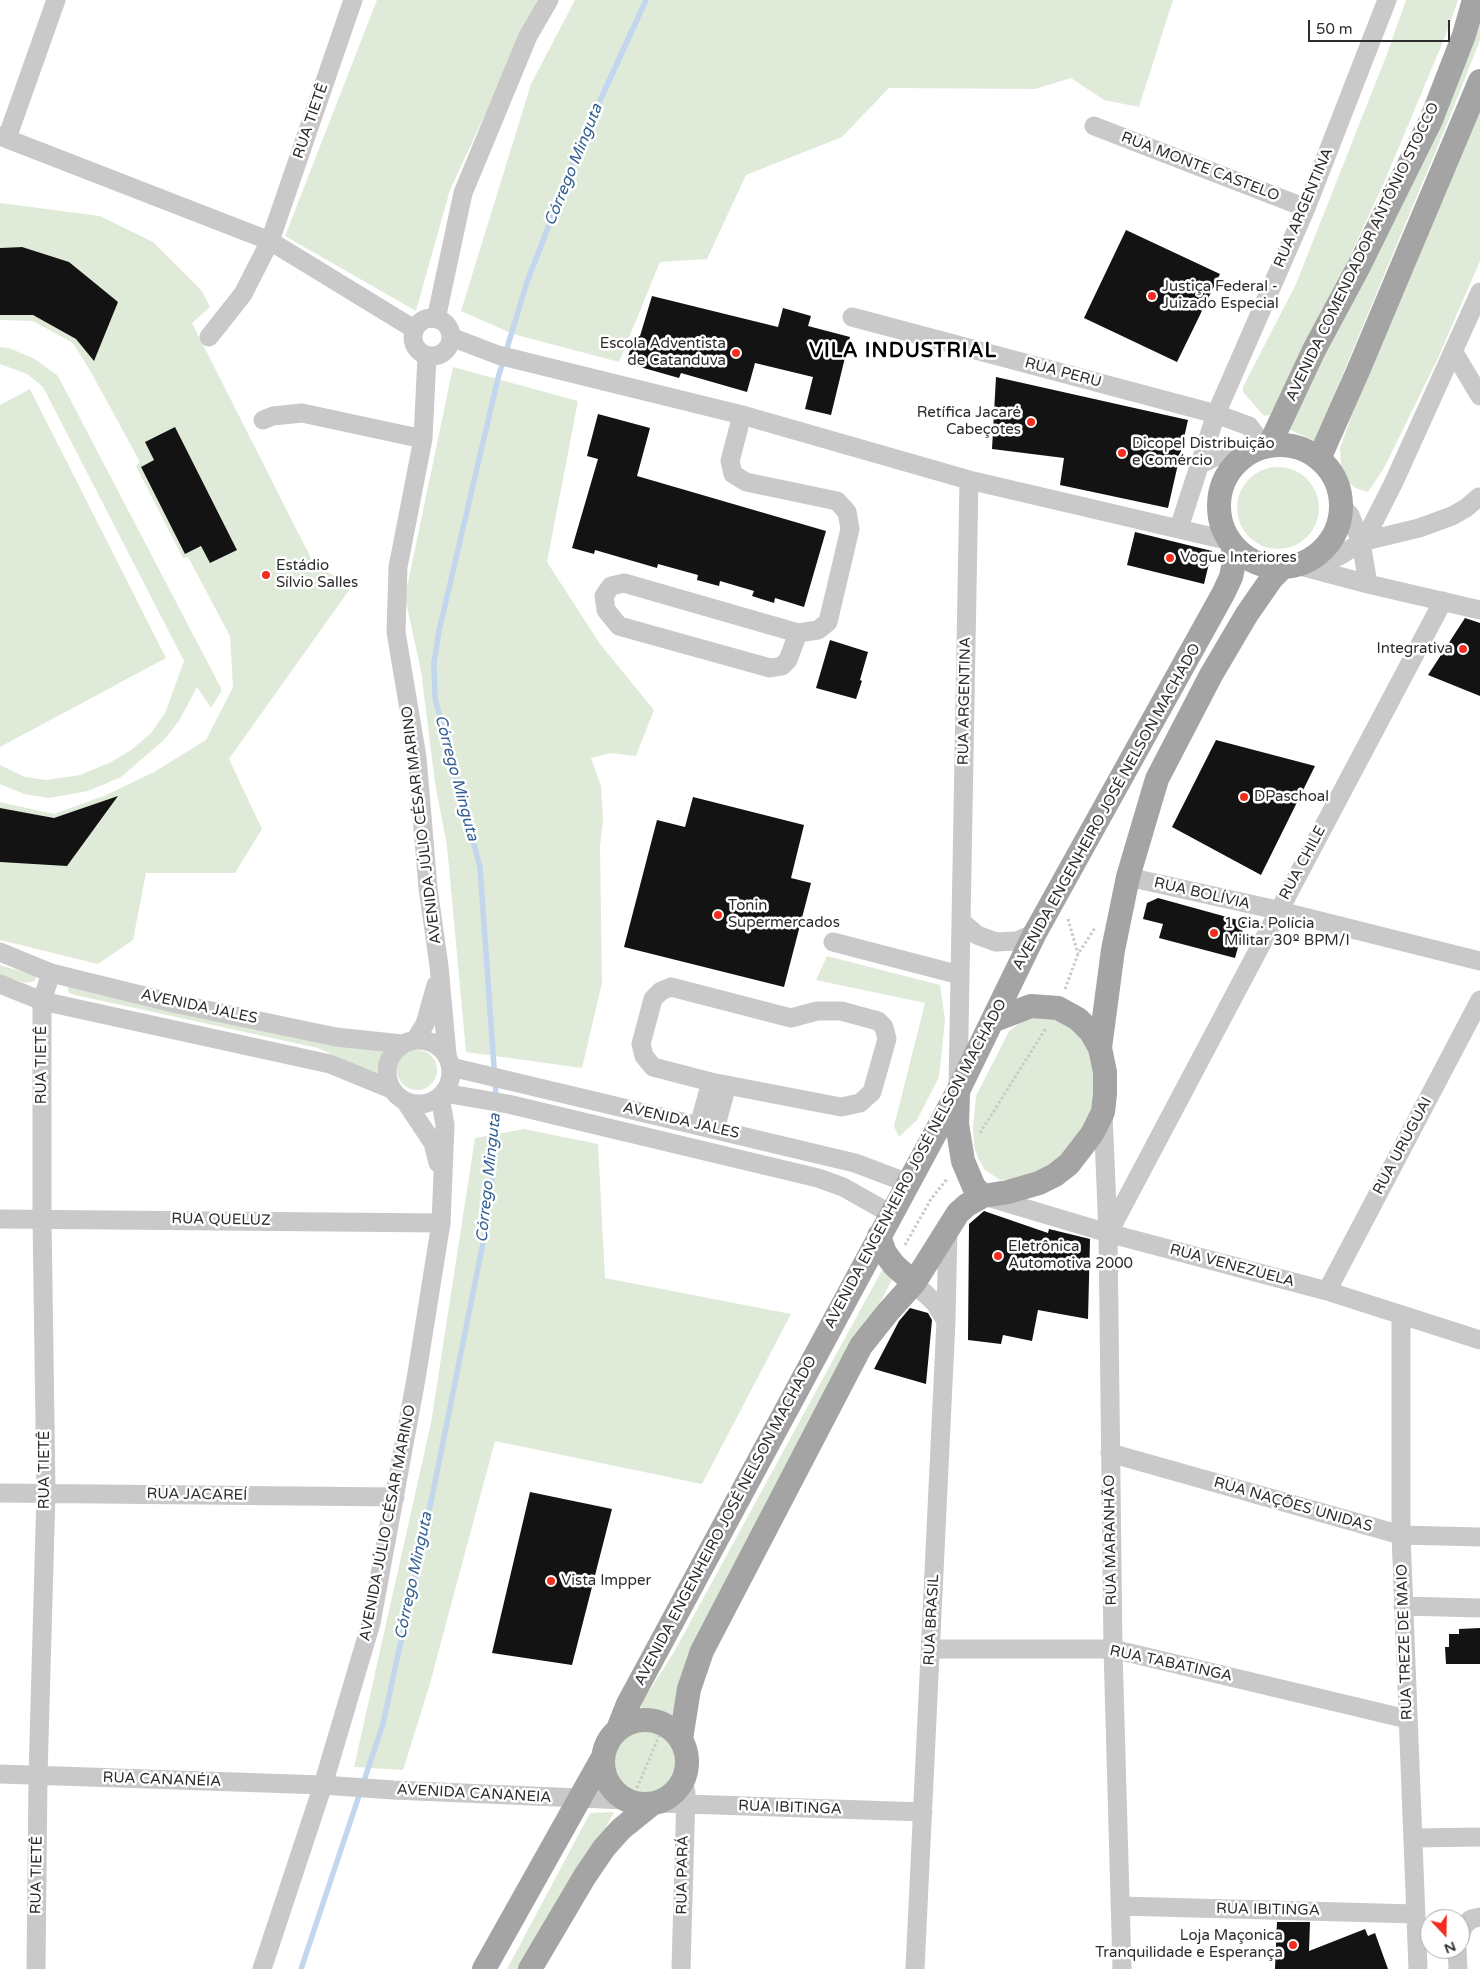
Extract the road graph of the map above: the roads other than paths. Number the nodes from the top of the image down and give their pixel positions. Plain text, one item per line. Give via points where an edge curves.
1 (56, 0) edge
2 (353, 0) edge
3 (549, 0) edge
4 (1387, 0) edge
5 (1474, 0) edge
6 (1480, 81) edge
7 (1094, 126) dead end
8 (3, 137) edge
9 (1306, 208) junction
10 (270, 241) junction
11 (1480, 292) edge
12 (852, 317) dead end
13 (436, 319) junction
14 (414, 329) junction
15 (209, 337) dead end
16 (451, 338) junction
17 (1453, 351) junction
18 (427, 356) junction
19 (1480, 396) edge
20 (1216, 414) junction
21 (742, 415) junction
22 (263, 420) dead end
23 (423, 439) junction
24 (1260, 449) junction
25 (1319, 459) junction
26 (1199, 465) junction
27 (969, 480) junction
28 (1479, 497) edge
29 (1340, 505) junction
30 (1179, 528) junction
31 (1361, 542) junction
32 (1231, 543) junction
33 (1295, 564) junction
34 (1368, 584) junction
35 (1443, 601) junction
36 (1480, 610) edge
37 (798, 633) junction
38 (1128, 877) junction
39 (1278, 911) junction
40 (962, 922) junction
41 (1035, 933) junction
42 (833, 942) dead end
43 (0, 952) edge
44 (1480, 961) edge
45 (439, 966) junction
46 (52, 973) junction
47 (960, 976) junction
48 (0, 984) edge
49 (1480, 1000) edge
50 (42, 1001) junction
51 (992, 1021) junction
52 (408, 1042) junction
53 (1100, 1048) junction
54 (449, 1060) junction
55 (719, 1083) junction
56 (958, 1091) junction
57 (398, 1095) junction
58 (442, 1095) junction
59 (1103, 1112) junction
60 (707, 1127) junction
61 (442, 1182) junction
62 (908, 1183) junction
63 (984, 1196) junction
64 (891, 1214) junction
65 (0, 1218) edge
66 (42, 1218) junction
67 (441, 1222) junction
68 (948, 1228) junction
69 (1108, 1233) junction
70 (879, 1236) junction
71 (914, 1283) junction
72 (1327, 1291) junction
73 (1401, 1316) junction
74 (946, 1321) junction
75 (1480, 1340) edge
76 (1110, 1453) junction
77 (0, 1493) edge
78 (46, 1493) junction
79 (395, 1497) junction
80 (1401, 1535) junction
81 (1480, 1537) edge
82 (1403, 1606) junction
83 (1480, 1608) edge
84 (931, 1649) junction
85 (1113, 1649) junction
86 (1407, 1719) junction
87 (618, 1729) junction
88 (681, 1739) junction
89 (603, 1757) junction
90 (0, 1774) edge
91 (38, 1776) junction
92 (684, 1780) junction
93 (323, 1785) junction
94 (580, 1799) junction
95 (641, 1802) junction
96 (685, 1805) junction
97 (923, 1812) junction
98 (1480, 1837) edge
99 (1414, 1838) junction
100 (1120, 1906) junction
101 (1416, 1914) junction
102 (500, 1939) junction
103 (36, 1969) edge
104 (262, 1969) edge
105 (484, 1969) edge
106 (496, 1969) edge
107 (530, 1969) edge
108 (681, 1969) edge
109 (915, 1969) edge
110 (1122, 1969) edge
111 (1418, 1969) edge

1 - 8 street
2 - 10 street, RUA TIETÊ
3 - 13 street via 528,36 462,193
4 - 9 street, RUA ARGENTINA
5 - 24 main road, AVENIDA COMENDADOR ANTÔNIO STOCCO via 1431,120 1359,266
6 - 25 main road
7 - 9 street, RUA MONTE CASTELO
8 - 10 street
9 - 20 street, RUA ARGENTINA
10 - 14 street
10 - 15 street, RUA TIETÊ via 243,294
11 - 17 street
12 - 20 street, RUA PERU
13 - 14 street via 420,322
13 - 16 street via 444,322
14 - 18 street via 414,346
16 - 18 street via 444,352
16 - 21 street via 506,357
17 - 19 street
17 - 31 street via 1393,484
18 - 23 street, AVENIDA JÚLIO CÉSAR MARINO
20 - 24 street, RUA PERU via 1249,426
20 - 26 street, RUA ARGENTINA
21 - 27 street
21 - 37 street via 730,461 733,474 746,482 837,501 847,512 850,529 828,622 818,630
22 - 23 street via 302,413
23 - 45 street, AVENIDA JÚLIO CÉSAR MARINO via 398,567 396,632 417,757 428,888
24 - 25 main road via 1289,446 1305,450
24 - 26 street via 1229,450
24 - 32 main road via 1236,463 1222,487 1219,515
25 - 29 main road via 1337,484
26 - 30 street, RUA ARGENTINA
27 - 30 street
27 - 40 street, RUA ARGENTINA
28 - 31 street via 1452,516
29 - 31 street via 1350,515
29 - 33 main road via 1336,530 1328,542 1318,553
30 - 32 street
31 - 33 street via 1330,560
31 - 34 street
32 - 33 main road via 1258,563
32 - 41 main road, AVENIDA ENGENHEIRO JOSÉ NELSON MACHADO via 1235,558 1223,594
33 - 34 street
33 - 38 main road, AVENIDA ENGENHEIRO JOSÉ NELSON MACHADO via 1272,578 1211,675 1157,779
34 - 35 street
35 - 36 street
35 - 39 street, RUA CHILE
37 - 37 street via 624,583 610,586 604,596 606,610 618,626 770,668 782,666 788,660
38 - 39 street, RUA BOLÍVIA
38 - 53 main road, AVENIDA ENGENHEIRO JOSÉ NELSON MACHADO via 1113,950
39 - 44 street, RUA BOLÍVIA
39 - 69 street, RUA CHILE
40 - 41 street via 977,935 996,942 1017,941
40 - 47 street, RUA ARGENTINA
41 - 51 main road, AVENIDA ENGENHEIRO JOSÉ NELSON MACHADO
42 - 47 street
43 - 46 street, AVENIDA JALES
45 - 52 street, AVENIDA JÚLIO CÉSAR MARINO via 425,1024
45 - 54 street, AVENIDA JÚLIO CÉSAR MARINO
46 - 50 street, RUA TIETÊ
46 - 52 street, AVENIDA JALES via 336,1037
47 - 56 street, RUA ARGENTINA
48 - 50 street, AVENIDA JALES
49 - 72 street, RUA URUGUAI
50 - 57 street, AVENIDA JALES via 330,1064
50 - 66 street, RUA TIETÊ
51 - 53 main road via 1031,1006 1058,1008 1078,1020
51 - 56 main road, AVENIDA ENGENHEIRO JOSÉ NELSON MACHADO
52 - 54 street via 433,1042
52 - 57 street via 394,1051 386,1070 387,1080
53 - 59 main road, AVENIDA ENGENHEIRO JOSÉ NELSON MACHADO via 1105,1072
54 - 58 street via 452,1076
54 - 60 street, AVENIDA JALES via 490,1076
55 - 55 street via 841,1107 860,1103 872,1092 887,1039 884,1027 878,1021 841,1011 818,1011 792,1018 671,988 661,991 652,999 641,1044 644,1056 654,1067
55 - 60 street
56 - 62 main road, AVENIDA ENGENHEIRO JOSÉ NELSON MACHADO
56 - 63 main road via 957,1124 963,1160 974,1186
57 - 58 street via 419,1104 434,1101
57 - 61 street, AVENIDA JÚLIO CÉSAR MARINO via 433,1142
58 - 61 street, AVENIDA JÚLIO CÉSAR MARINO via 446,1125
58 - 64 street, AVENIDA JALES via 500,1103 818,1178 843,1187
59 - 63 main road, AVENIDA ENGENHEIRO JOSÉ NELSON MACHADO via 1079,1152 1055,1175 1008,1192
59 - 69 street, RUA MARANHÃO
60 - 62 street, AVENIDA JALES via 855,1163
61 - 67 street, AVENIDA JÚLIO CÉSAR MARINO
62 - 64 main road, AVENIDA ENGENHEIRO JOSÉ NELSON MACHADO
63 - 68 main road, AVENIDA ENGENHEIRO JOSÉ NELSON MACHADO via 958,1213
63 - 69 street, RUA VENEZUELA
64 - 70 main road, AVENIDA ENGENHEIRO JOSÉ NELSON MACHADO
65 - 66 street, RUA QUELUZ
66 - 67 street, RUA QUELUZ
66 - 78 street, RUA TIETÊ
67 - 79 street, AVENIDA JÚLIO CÉSAR MARINO
68 - 71 main road, AVENIDA ENGENHEIRO JOSÉ NELSON MACHADO
68 - 74 street, RUA BRASIL
69 - 72 street, RUA VENEZUELA
69 - 76 street, RUA MARANHÃO
70 - 71 main road via 894,1265
70 - 87 main road, AVENIDA ENGENHEIRO JOSÉ NELSON MACHADO via 628,1704
71 - 74 street via 936,1303
71 - 88 main road, AVENIDA ENGENHEIRO JOSÉ NELSON MACHADO via 861,1346 714,1625 690,1688
72 - 73 street, RUA VENEZUELA
73 - 75 street, RUA VENEZUELA
73 - 80 street, RUA TREZE DE MAIO
74 - 84 street, RUA BRASIL
76 - 80 street, RUA NAÇÕES UNIDAS
76 - 85 street, RUA MARANHÃO
77 - 78 street, RUA JACAREÍ
78 - 79 street, RUA JACAREÍ
78 - 91 street, RUA TIETÊ
79 - 93 street, AVENIDA JÚLIO CÉSAR MARINO via 371,1623
80 - 81 street, RUA NAÇÕES UNIDAS
80 - 82 street, RUA TREZE DE MAIO
82 - 83 street
82 - 86 street, RUA TREZE DE MAIO
84 - 85 street, RUA TABATINGA
84 - 97 street, RUA BRASIL
85 - 86 street, RUA TABATINGA
85 - 100 street, RUA MARANHÃO
86 - 99 street, RUA TREZE DE MAIO
87 - 88 main road via 628,1723 652,1720 663,1723
87 - 89 main road, AVENIDA ENGENHEIRO JOSÉ NELSON MACHADO via 605,1747
88 - 92 main road via 688,1759
89 - 94 main road
89 - 95 main road via 603,1770 615,1792
90 - 91 street, RUA CANANÉIA
91 - 93 street, RUA CANANÉIA
91 - 103 street, RUA TIETÊ
92 - 95 main road via 668,1798
92 - 96 street, RUA PARÁ
93 - 94 street, AVENIDA CANANEIA
93 - 104 street, AVENIDA JÚLIO CÉSAR MARINO
94 - 95 street, AVENIDA CANANEIA
94 - 102 main road
95 - 96 street, RUA IBITINGA
95 - 107 main road via 585,1876
96 - 97 street, RUA IBITINGA
96 - 108 street, RUA PARÁ
97 - 109 street, RUA BRASIL
98 - 99 street
99 - 101 street, RUA TREZE DE MAIO
100 - 101 street, RUA IBITINGA
100 - 110 street, RUA MARANHÃO
101 - 111 street, RUA TREZE DE MAIO
102 - 105 main road
102 - 106 main road

